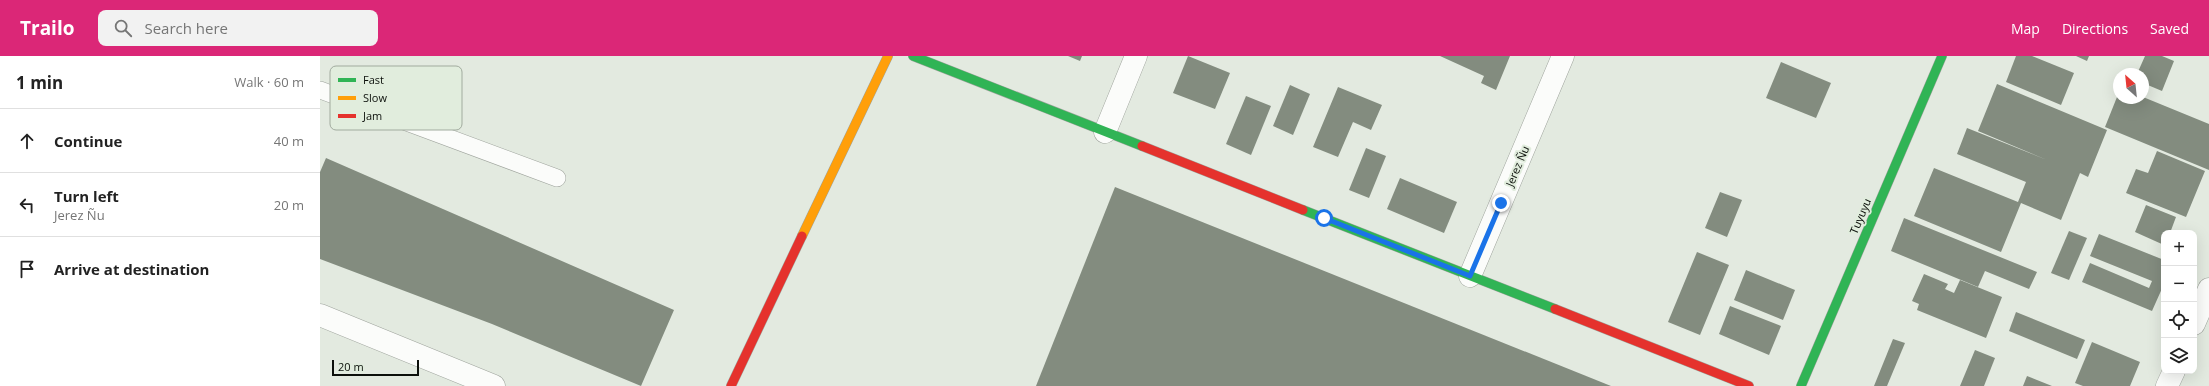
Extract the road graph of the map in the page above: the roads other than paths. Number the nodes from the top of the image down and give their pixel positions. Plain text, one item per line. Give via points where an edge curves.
1 (888, 56) edge
2 (913, 56) edge
3 (1136, 56) edge
4 (1564, 56) edge
5 (1942, 56) edge
6 (320, 90) edge
7 (330, 94) edge
8 (428, 130) edge
9 (1105, 132) junction
10 (557, 178) dead end
11 (1470, 276) junction
12 (2209, 290) edge
13 (320, 315) edge
14 (2197, 317) edge
15 (2173, 374) edge
16 (494, 386) edge
17 (731, 386) edge
18 (1749, 386) edge
19 (1801, 386) edge
20 (2167, 386) edge

1 - 17 street
2 - 9 street
3 - 9 street
4 - 11 street, Jerez Ñu
5 - 19 street, Tuyuyu
6 - 7 lane
8 - 10 lane
9 - 11 street
11 - 18 street
12 - 14 street
13 - 16 street
15 - 20 street

